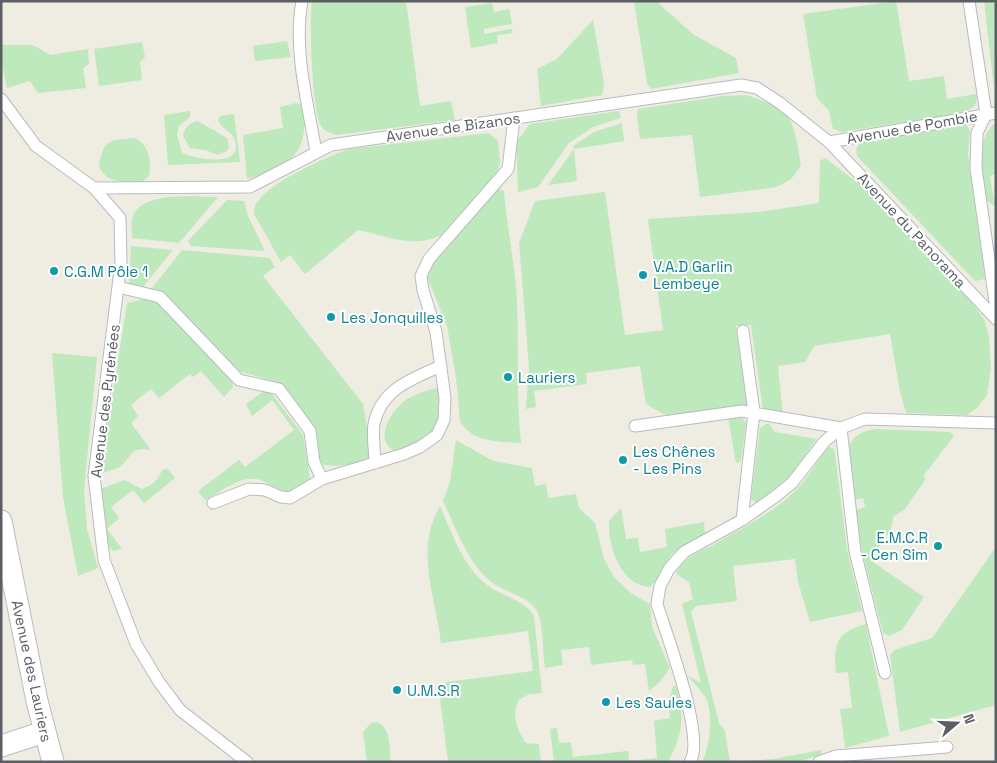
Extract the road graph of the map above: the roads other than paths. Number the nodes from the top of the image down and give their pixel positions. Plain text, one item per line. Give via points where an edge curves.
1 (302, 1) edge
2 (969, 1) edge
3 (1, 99) edge
4 (991, 113) edge
5 (514, 118) junction
6 (829, 142) junction
7 (316, 152) junction
8 (94, 188) junction
9 (118, 287) junction
10 (996, 309) edge
11 (996, 319) edge
12 (743, 331) dead end
13 (441, 366) junction
14 (754, 412) junction
15 (996, 423) edge
16 (635, 426) dead end
17 (841, 428) junction
18 (375, 462) junction
19 (322, 479) junction
20 (213, 503) dead end
21 (742, 520) junction
22 (1, 521) edge
23 (885, 673) dead end
24 (44, 732) junction
25 (1, 746) edge
26 (947, 747) dead end
27 (52, 762) edge
28 (247, 762) edge
29 (690, 762) edge
30 (820, 762) edge

1 - 7 lane via 299,21 303,73
2 - 4 lane
3 - 8 lane, Avenue des Pyrénées via 36,146
4 - 6 lane, Avenue de Pombie
4 - 10 lane via 977,133 976,168
5 - 6 lane, Avenue de Bizanos via 741,85 757,88
5 - 7 lane, Avenue de Bizanos via 331,145
5 - 13 lane via 508,170 428,260 422,276
6 - 11 lane, Avenue du Panorama
7 - 8 lane, Avenue de Bizanos via 250,187
8 - 9 lane, Avenue des Pyrénées via 120,218
9 - 19 lane via 160,297 239,380 279,389 310,431 314,462
9 - 28 lane, Avenue des Pyrénées via 94,476 104,560 136,644 159,682 180,710
12 - 14 lane
13 - 18 lane via 401,384 381,405 374,424
13 - 18 lane via 444,420 437,435 420,447
14 - 16 lane
14 - 17 lane
14 - 21 lane
15 - 17 lane via 866,419
17 - 21 lane via 825,441 792,483
17 - 23 lane via 855,551
18 - 19 lane
19 - 20 lane via 290,498 249,489
21 - 29 lane via 684,552 660,586 657,604 692,717 694,742
22 - 24 street, Avenue des Lauriers
24 - 25 street
24 - 27 street, Avenue des Lauriers
26 - 30 lane via 836,756

